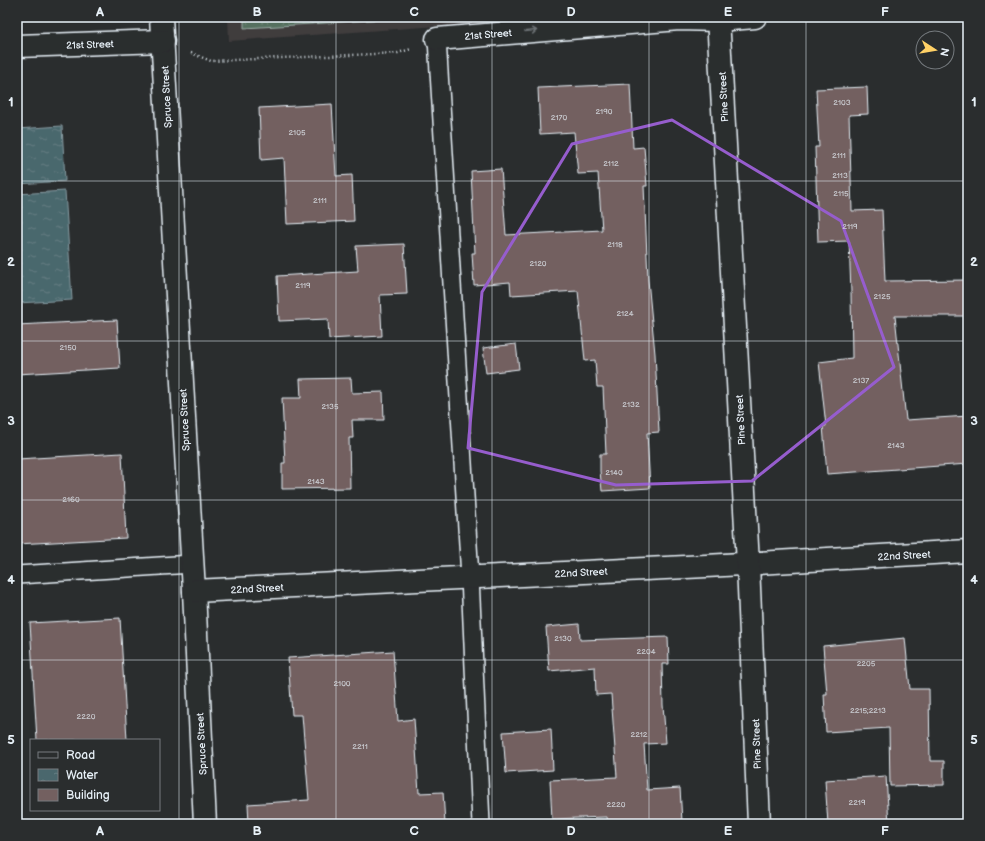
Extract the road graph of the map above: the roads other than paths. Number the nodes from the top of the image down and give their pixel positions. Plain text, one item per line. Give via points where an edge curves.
1 (162, 17) edge
2 (756, 17) edge
3 (718, 18) edge
4 (437, 39) joint
5 (163, 41) junction
6 (17, 46) edge
7 (968, 551) edge
8 (192, 564) junction
9 (748, 564) junction
10 (17, 575) edge
11 (470, 577) junction
12 (194, 591) junction
13 (205, 824) edge
14 (481, 824) edge
15 (759, 824) edge

1 - 5 street, Spruce Street
2 - 3 street, 21st Street
4 -> 3 street, 21st Street
3 - 9 street, Pine Street
4 - 11 lane
5 - 6 street, 21st Street
5 - 8 street, Spruce Street
7 - 9 street, 22nd Street
8 - 10 lane
8 - 12 street, Spruce Street
9 - 11 street, 22nd Street
9 - 15 street, Pine Street
11 - 12 street, 22nd Street
11 - 14 lane
12 - 13 street, Spruce Street

